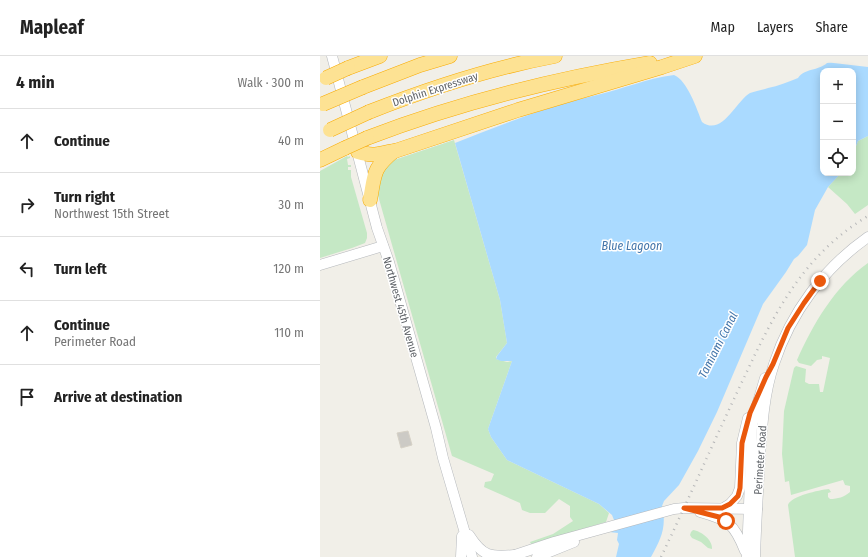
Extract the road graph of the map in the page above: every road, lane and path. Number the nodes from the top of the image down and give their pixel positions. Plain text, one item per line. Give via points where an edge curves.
1 (332, 56) edge
2 (380, 56) edge
3 (450, 56) edge
4 (555, 56) edge
5 (694, 56) edge
6 (323, 79) edge
7 (321, 105) edge
8 (325, 132) edge
9 (352, 150) junction
10 (395, 151) junction
11 (320, 160) edge
12 (370, 200) junction
13 (868, 237) edge
14 (383, 246) junction
15 (320, 265) edge
16 (773, 364) junction
17 (762, 387) junction
18 (684, 508) junction
19 (722, 508) junction
20 (752, 509) junction
21 (461, 520) junction
22 (609, 527) junction
23 (512, 556) edge
24 (461, 557) edge
25 (472, 557) edge
26 (537, 557) edge
27 (750, 557) edge

1 - 9 street, Northwest 45th Avenue
2 - 6 highway, bridge
3 - 7 highway, bridge via 420,65
4 - 8 highway, Dolphin Expressway, bridge via 455,81 369,112
5 - 9 highway, bridge via 531,87 424,118 367,138
5 - 10 highway
9 - 10 highway via 370,155
9 - 11 highway
9 - 12 street, Northwest 45th Avenue
10 - 12 highway via 384,159 377,169 372,182
12 - 14 street, Northwest 45th Avenue
13 - 16 street, Perimeter Road via 838,261 812,291 788,328
14 - 15 street
14 - 21 street, Northwest 45th Avenue
16 - 17 street, Perimeter Road
16 - 20 street, Perimeter Road via 762,423
17 - 19 street via 743,437 738,496
17 - 20 street, Perimeter Road via 752,427
18 - 19 street
18 - 22 street
18 - 27 street via 726,521 736,530
19 - 20 street
20 - 27 street, Perimeter Road
21 - 23 street via 477,548 483,553 492,556
21 - 24 street
21 - 25 street, Northwest 45th Avenue
22 - 23 street
22 - 26 street

